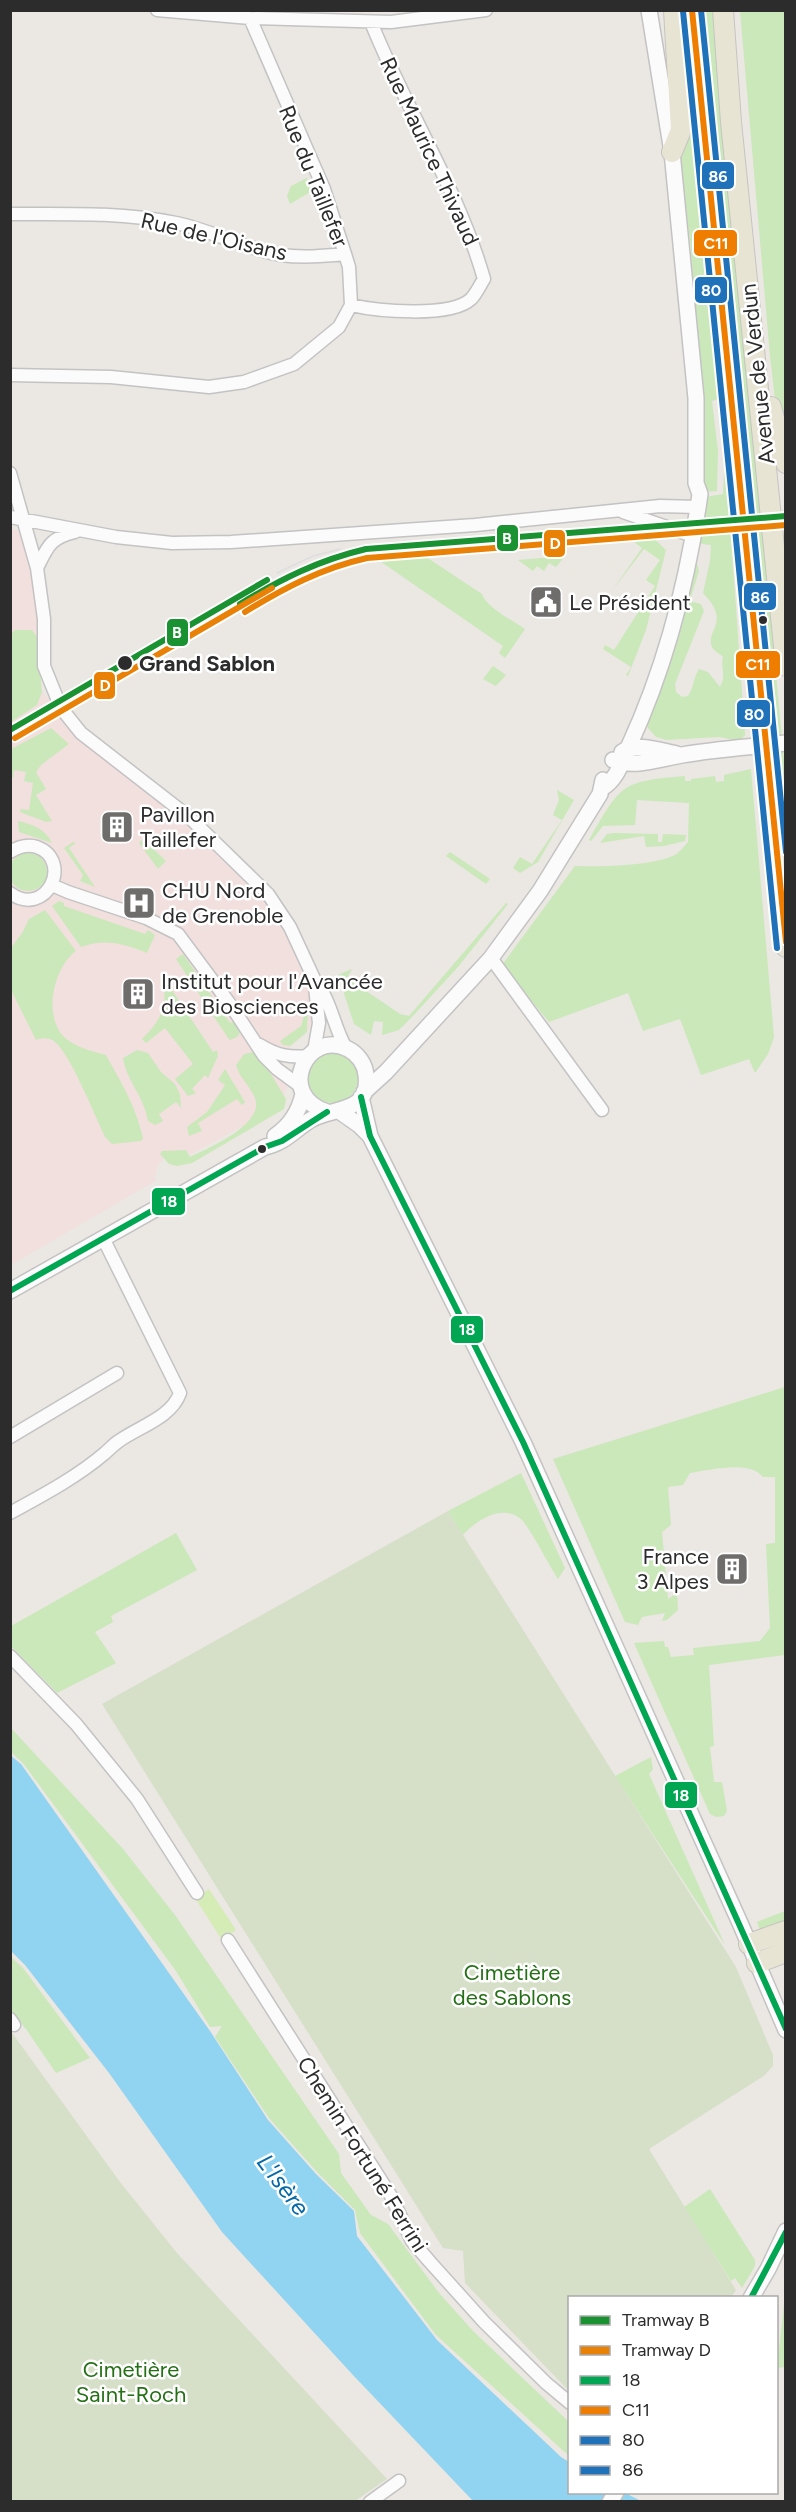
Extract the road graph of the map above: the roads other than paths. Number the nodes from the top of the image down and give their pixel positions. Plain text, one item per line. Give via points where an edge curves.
1 (157, 10) edge
2 (486, 10) edge
3 (649, 10) edge
4 (674, 10) edge
5 (692, 10) edge
6 (723, 10) edge
7 (391, 16) edge
8 (250, 18) junction
9 (371, 22) junction
10 (672, 152) junction
11 (10, 214) edge
12 (345, 254) junction
13 (351, 305) junction
14 (752, 317) junction
15 (10, 375) edge
16 (786, 463) edge
17 (10, 473) edge
18 (694, 507) junction
19 (619, 510) junction
20 (16, 519) edge
21 (80, 531) junction
22 (688, 535) junction
23 (37, 568) junction
24 (786, 666) edge
25 (639, 723) junction
26 (786, 743) edge
27 (628, 748) junction
28 (656, 750) junction
29 (681, 755) junction
30 (617, 761) junction
31 (10, 852) edge
32 (52, 885) junction
33 (10, 893) edge
34 (786, 947) edge
35 (492, 958) junction
36 (316, 983) junction
37 (259, 1044) junction
38 (346, 1048) junction
39 (405, 1051) junction
40 (311, 1053) junction
41 (363, 1065) junction
42 (301, 1090) junction
43 (362, 1094) junction
44 (602, 1110) dead end
45 (333, 1112) junction
46 (370, 1136) junction
47 (265, 1147) junction
48 (103, 1238) junction
49 (10, 1291) edge
50 (117, 1373) dead end
51 (10, 1437) edge
52 (10, 1513) edge
53 (10, 1656) edge
54 (197, 1893) dead end
55 (786, 1930) edge
56 (228, 1940) dead end
57 (749, 1944) junction
58 (786, 1952) edge
59 (757, 1963) junction
60 (786, 2030) edge
61 (786, 2231) edge
62 (753, 2296) edge
63 (568, 2401) edge
64 (399, 2481) dead end
65 (370, 2502) edge

1 - 8 street
2 - 7 street
3 - 10 street
4 - 10 main road via 681,130
5 - 34 main road, Avenue de Verdun, bridge
6 - 14 main road, Avenue de Verdun
7 - 9 street
8 - 9 street
8 - 12 street, Rue du Taillefer via 324,189
9 - 13 street, Rue Maurice Thivaud via 444,173 476,249 484,279 471,300 453,308 388,310
10 - 18 street via 696,398 696,483 700,494
11 - 12 street, Rue de l'Oisans via 136,217 178,224 282,255
12 - 13 street, Rue du Taillefer
13 - 15 street via 332,334 294,364 244,382 208,387 111,377
14 - 16 main road
14 - 24 main road, Avenue de Verdun
17 - 20 street
18 - 19 street
18 - 22 street
19 - 21 street via 475,525 231,542 172,543
19 - 22 street
20 - 21 street
20 - 23 street
21 - 23 street via 59,536 49,545
22 - 25 street via 672,624
22 - 30 street
23 - 36 street via 44,619 44,666 70,723 189,817 268,894 290,927
25 - 27 street
25 - 28 street
26 - 29 street
27 - 28 street
27 - 30 street
28 - 29 street
29 - 30 street via 658,761
30 - 35 street via 540,891
31 - 32 street via 26,846 44,851 54,866
32 - 33 street via 46,893 27,900
32 - 37 street via 146,918 178,934
35 - 39 street
35 - 44 street
36 - 38 street
36 - 40 street via 319,1023
37 - 40 street via 284,1056
37 - 42 street via 272,1065
38 - 40 street via 333,1045
38 - 41 street
39 - 41 street via 378,1065
39 - 43 street
40 - 42 street via 300,1073
41 - 43 street via 366,1074
42 - 45 street via 318,1109
42 - 47 street via 301,1104 289,1125
43 - 45 street via 353,1106
43 - 46 street
45 - 46 street via 354,1121
45 - 47 street
46 - 57 street via 523,1442
47 - 48 street
48 - 49 street
48 - 52 street via 180,1393 176,1404 155,1420 117,1442 57,1487
50 - 51 street
53 - 54 street via 76,1724 137,1799
55 - 57 main road
56 - 63 street, Chemin Fortuné Ferrini via 391,2196 412,2241 484,2322
57 - 59 street
58 - 59 main road
59 - 60 street
61 - 62 street
64 - 65 street

